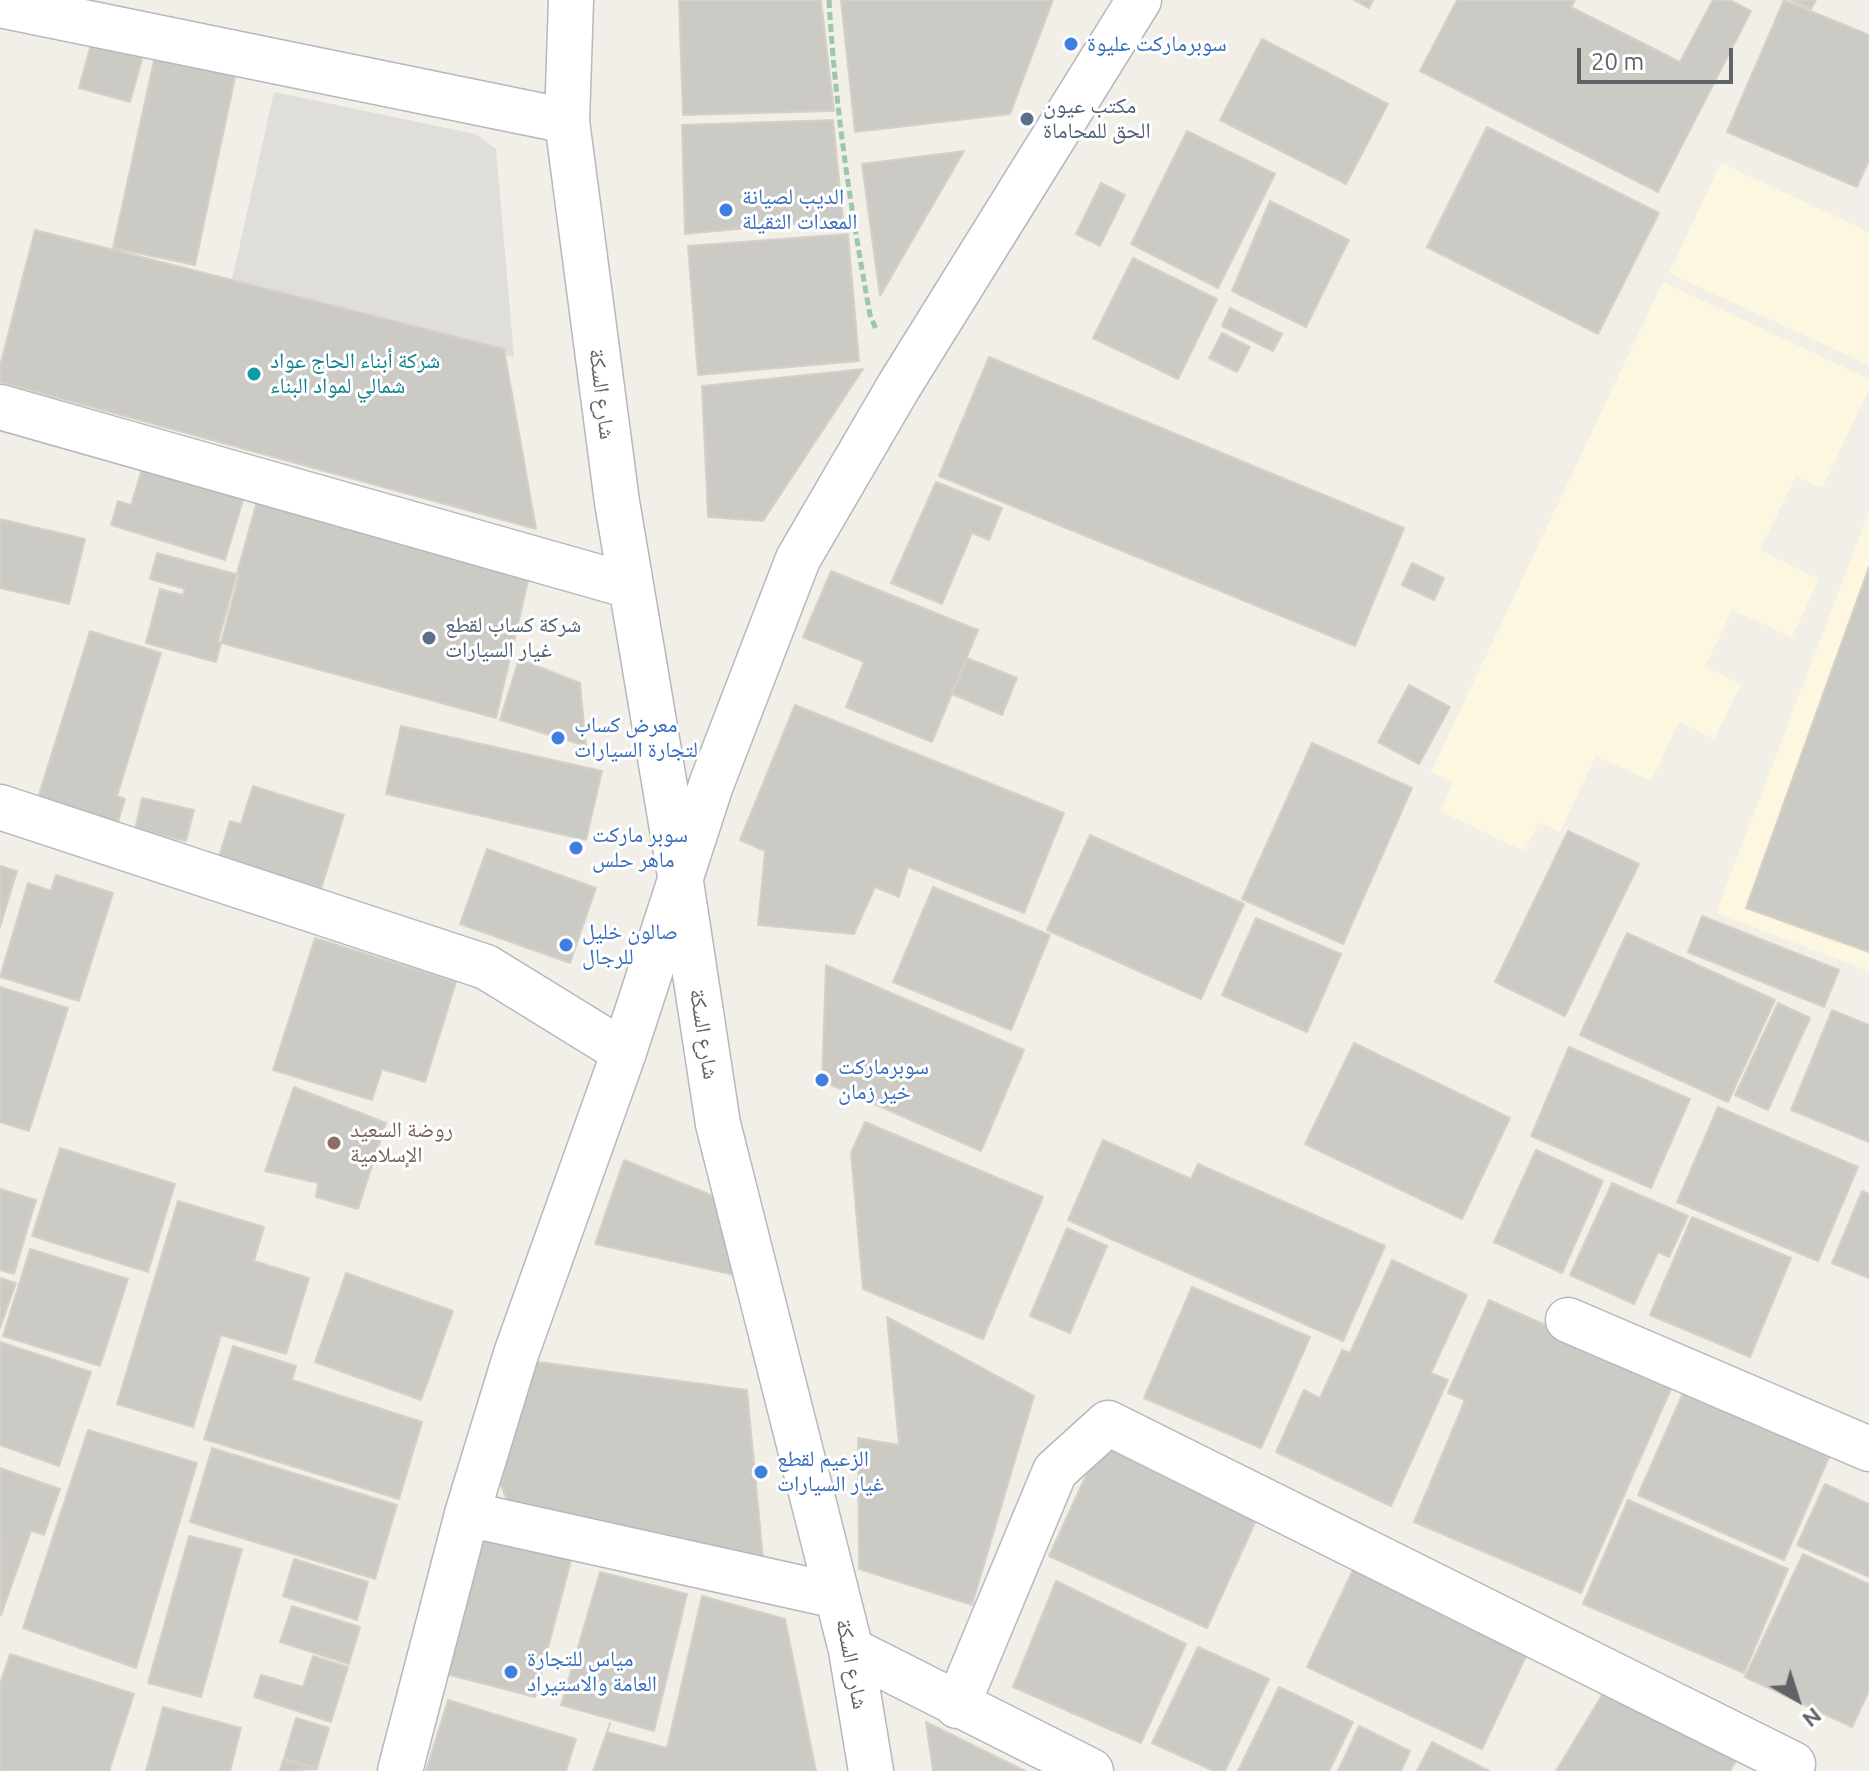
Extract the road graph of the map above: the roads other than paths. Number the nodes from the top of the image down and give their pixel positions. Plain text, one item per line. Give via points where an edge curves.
1 (571, 0) edge
2 (1139, 0) edge
3 (0, 5) edge
4 (567, 121) junction
5 (0, 407) edge
6 (630, 586) junction
7 (0, 807) edge
8 (681, 882) junction
9 (624, 1052) junction
10 (1568, 1320) dead end
11 (1869, 1449) edge
12 (467, 1514) junction
13 (837, 1596) junction
14 (851, 1650) junction
15 (957, 1706) junction
16 (400, 1771) edge
17 (871, 1771) edge
18 (1091, 1771) edge
19 (1788, 1771) edge

1 - 4 street, شارع السكة
2 - 8 street via 798,559 711,785
3 - 4 street
4 - 6 street, شارع السكة
5 - 6 street
6 - 8 street, شارع السكة
7 - 9 street via 486,967
8 - 9 street
8 - 13 street, شارع السكة via 718,1124
9 - 12 street via 555,1241
10 - 11 street
12 - 13 street
12 - 16 street
13 - 14 street, شارع السكة
14 - 15 street
14 - 17 street, شارع السكة
15 - 18 street
15 - 19 street via 1055,1471 1108,1423 1793,1764

